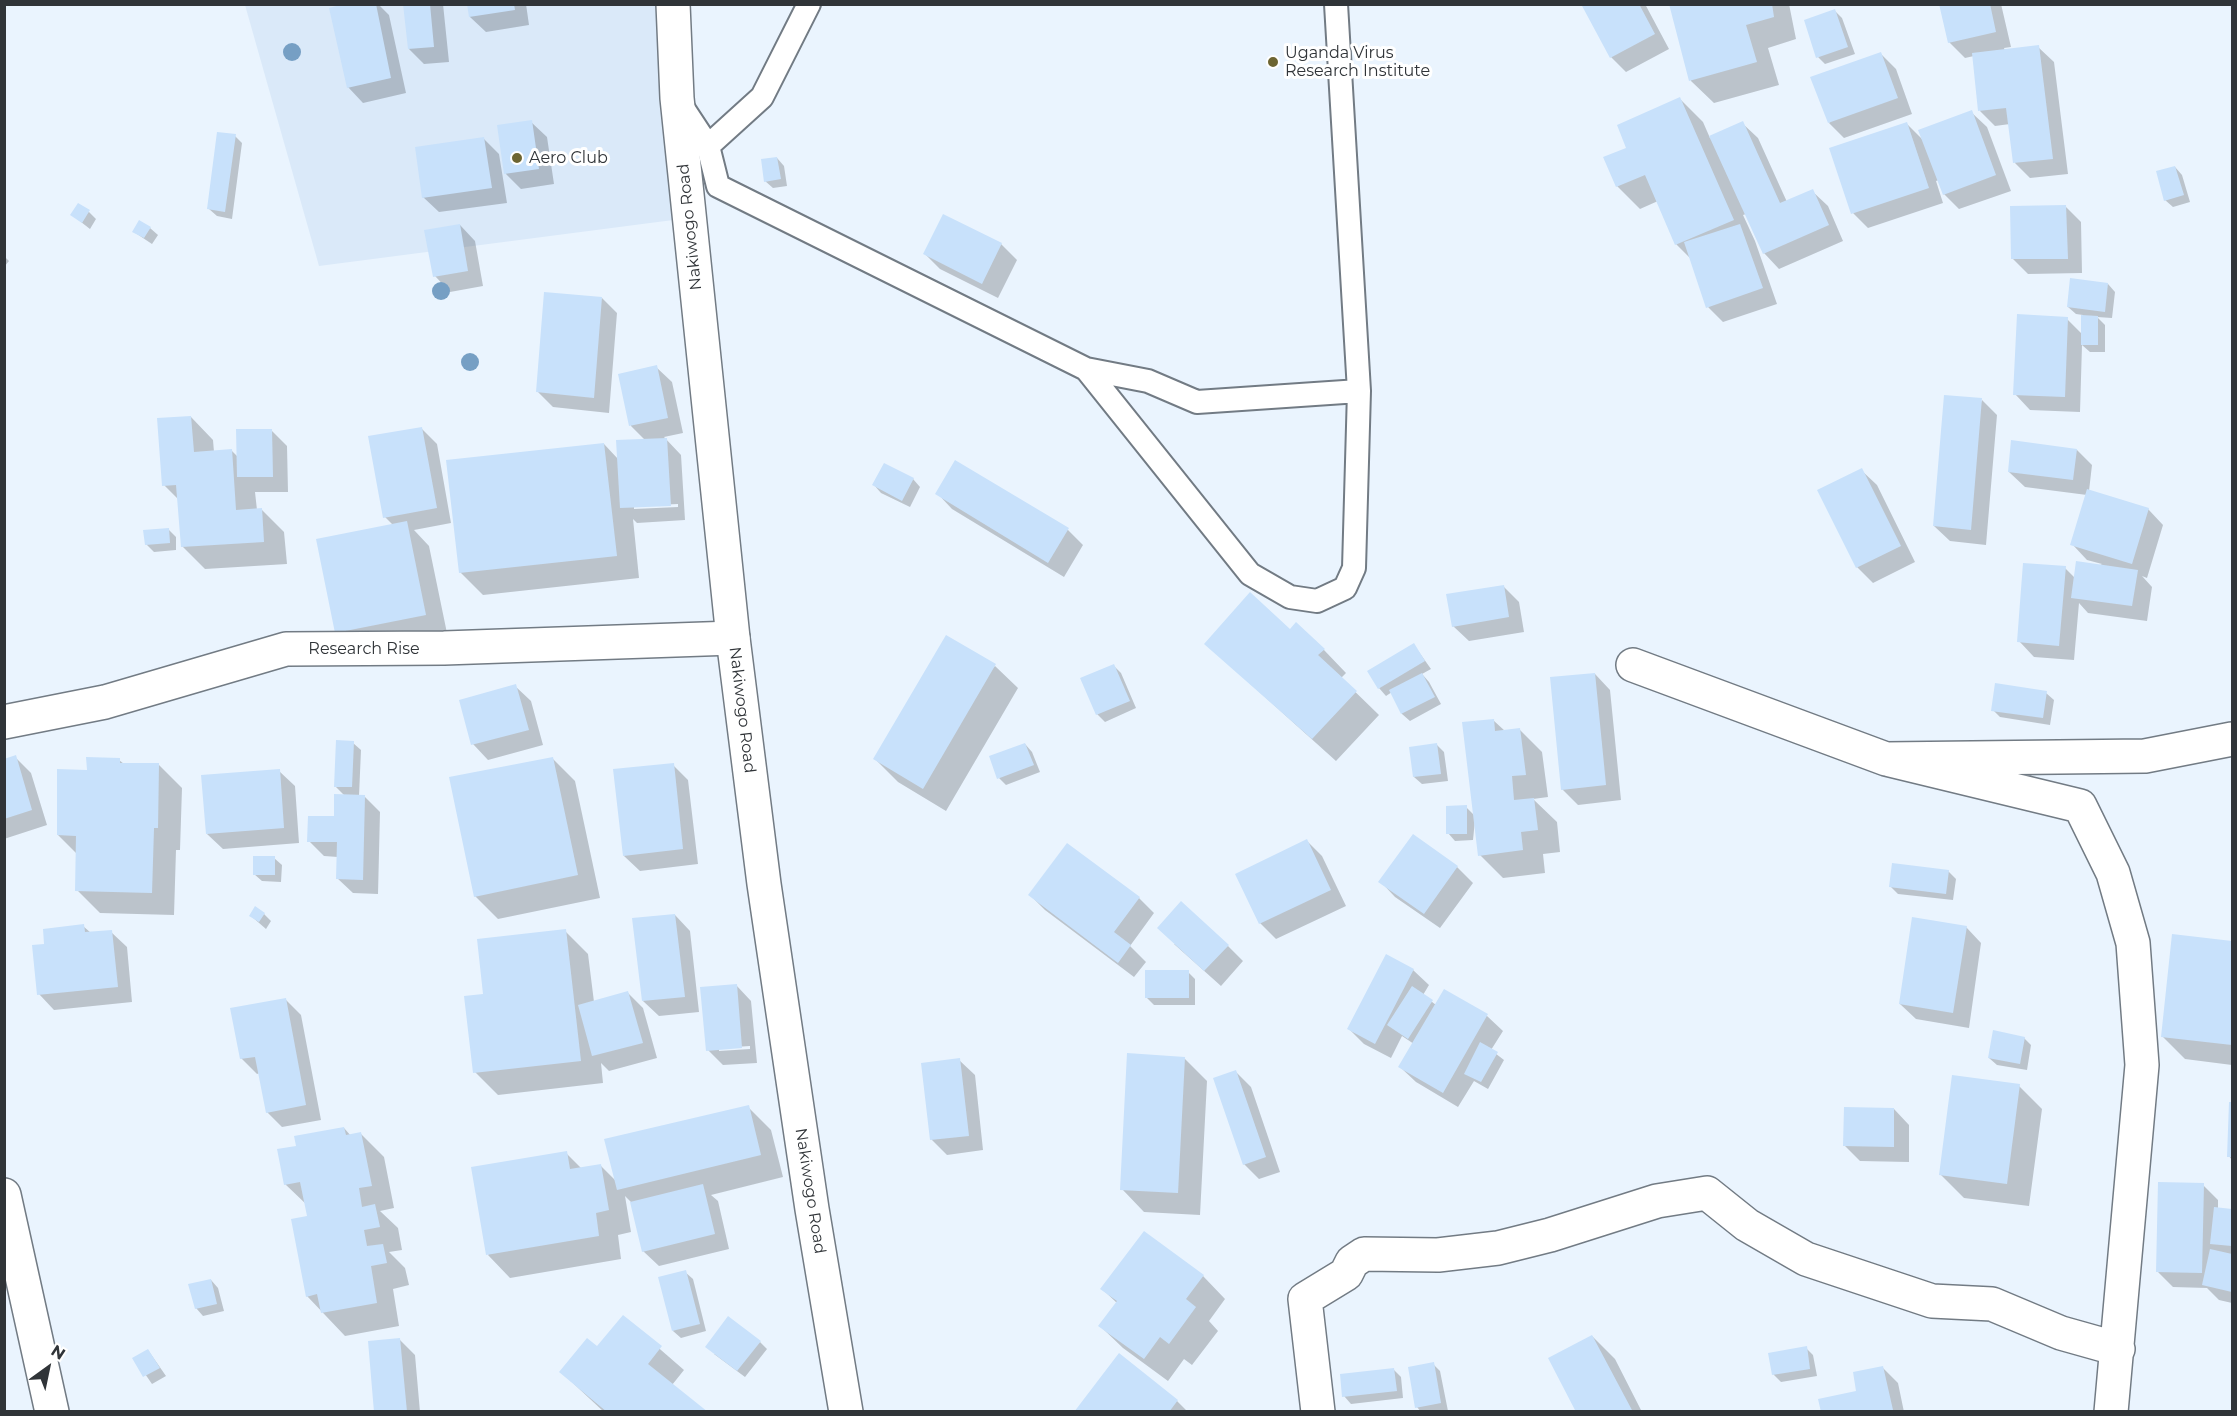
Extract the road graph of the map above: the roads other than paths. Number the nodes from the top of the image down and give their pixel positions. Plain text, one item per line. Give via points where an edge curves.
1 (673, 4) edge
2 (809, 4) edge
3 (1336, 4) edge
4 (677, 98) junction
5 (708, 146) junction
6 (1086, 369) junction
7 (1359, 391) junction
8 (733, 638) junction
9 (1633, 665) dead end
10 (4, 722) edge
11 (2232, 739) edge
12 (1886, 759) junction
13 (4, 1195) edge
14 (2118, 1349) junction
15 (52, 1412) edge
16 (846, 1412) edge
17 (1318, 1412) edge
18 (2111, 1412) edge

1 - 4 street, Nakiwogo Road
2 - 5 lane via 762,97
3 - 7 lane
4 - 5 lane
4 - 8 street, Nakiwogo Road
5 - 6 lane via 717,186
6 - 7 lane via 1148,381 1197,402
6 - 7 lane via 1250,574 1290,597 1317,601 1345,588 1354,568
8 - 10 street, Research Rise via 286,649 105,702
8 - 16 street, Nakiwogo Road via 764,884
9 - 12 street
11 - 12 street via 2145,756
12 - 14 street via 2080,806 2113,873 2133,943 2142,1065
13 - 15 street
14 - 17 street via 2061,1333 1992,1304 1932,1301 1806,1259 1748,1225 1707,1193 1657,1201 1498,1248 1438,1255 1365,1254 1352,1262 1346,1274 1305,1299
14 - 18 street

